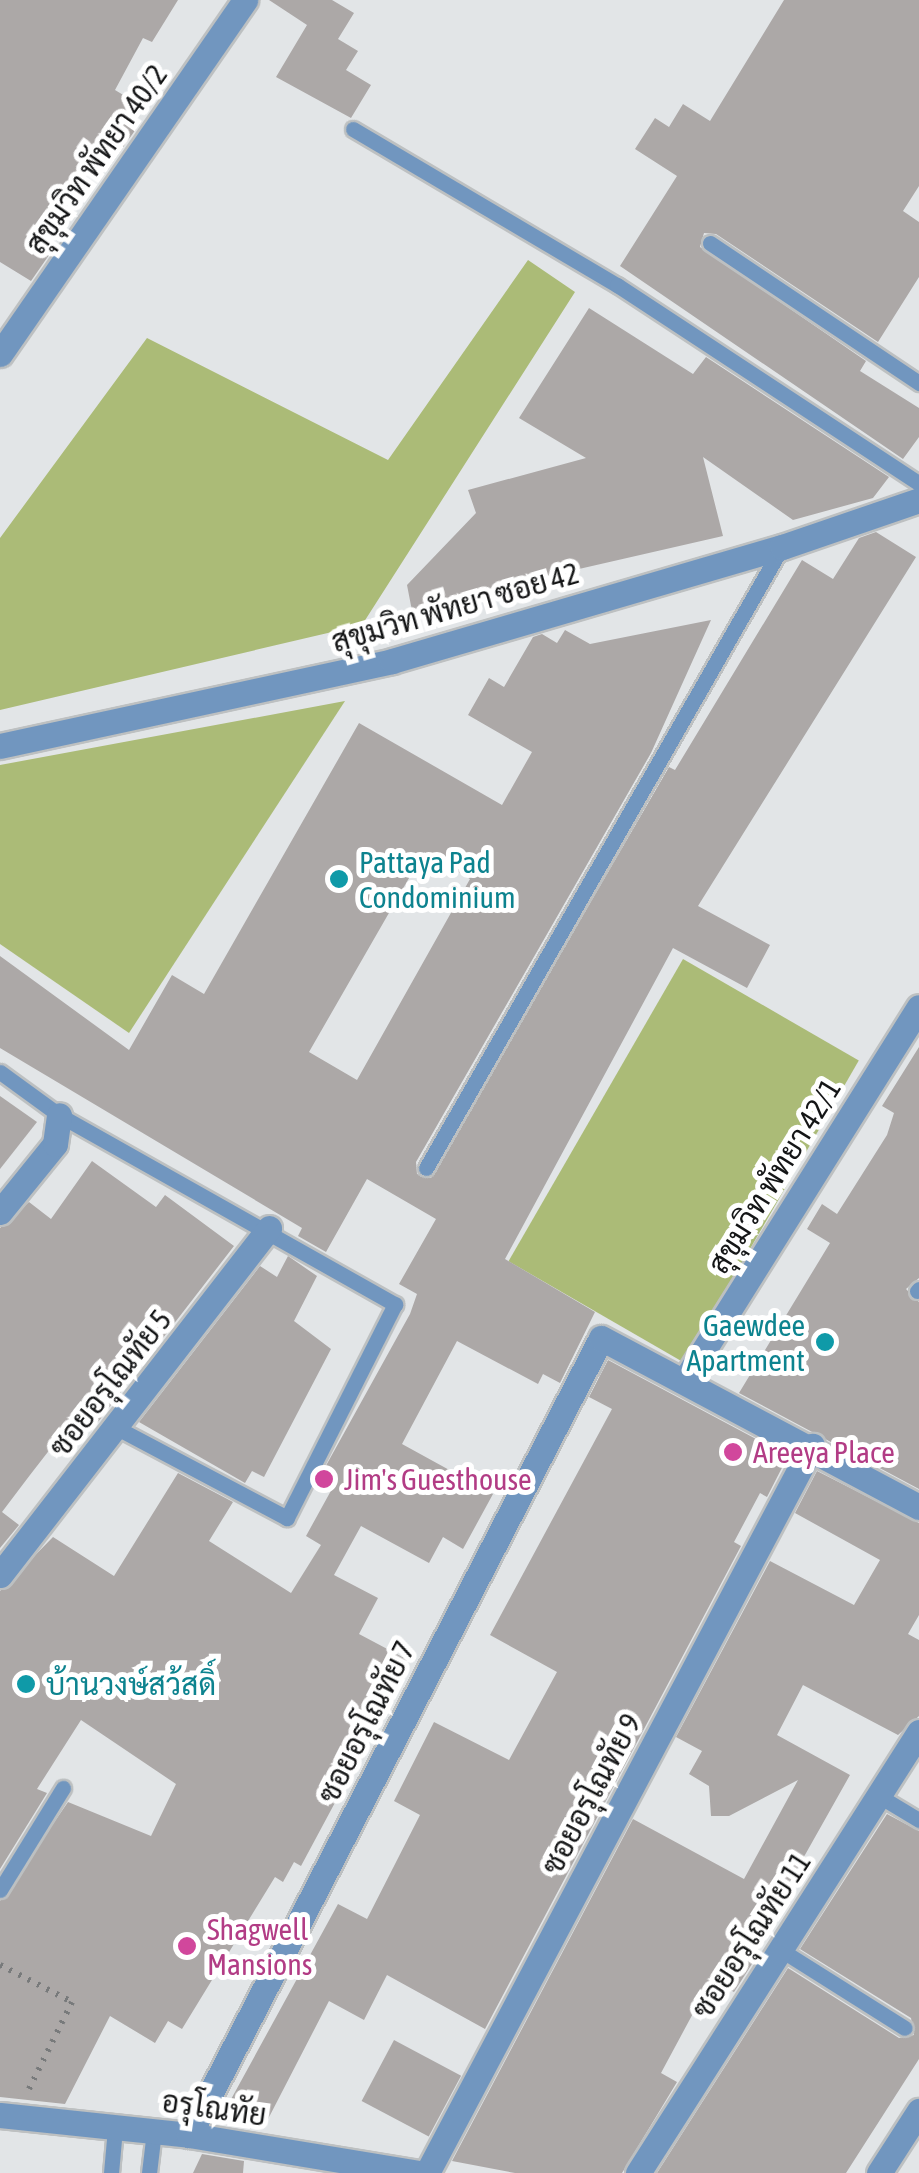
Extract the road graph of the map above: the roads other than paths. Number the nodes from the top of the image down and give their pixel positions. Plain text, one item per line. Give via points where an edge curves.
1 (245, 0) edge
2 (353, 129) dead end
3 (710, 243) dead end
4 (0, 354) edge
5 (919, 383) edge
6 (919, 482) edge
7 (919, 500) edge
8 (782, 547) junction
9 (0, 746) edge
10 (919, 1007) edge
11 (0, 1072) edge
12 (59, 1115) junction
13 (426, 1168) dead end
14 (0, 1212) edge
15 (269, 1228) junction
16 (685, 1380) junction
17 (118, 1428) junction
18 (812, 1446) junction
19 (919, 1507) edge
20 (0, 1575) edge
21 (919, 1732) edge
22 (63, 1788) dead end
23 (879, 1796) junction
24 (919, 1820) edge
25 (0, 1890) edge
26 (780, 1950) junction
27 (906, 2028) dead end
28 (919, 2112) edge
29 (0, 2115) edge
30 (116, 2128) junction
31 (154, 2131) junction
32 (189, 2136) junction
33 (110, 2173) edge
34 (149, 2173) edge
35 (418, 2173) edge
36 (427, 2173) edge
37 (638, 2173) edge
38 (879, 2173) edge

1 - 4 street, สุขุมวิท พัทยา 40/2
2 - 6 lane via 617,284
3 - 5 lane
7 - 8 street, สุขุมวิท พัทยา ซอย 42
8 - 9 street, สุขุมวิท พัทยา ซอย 42 via 392,661
8 - 13 lane
10 - 16 street, สุขุมวิท พัทยา 42/1
11 - 12 lane
12 - 14 street via 55,1144
12 - 15 lane
15 - 17 street, ซอยอรุโณทัย 5
15 - 17 lane via 395,1304 287,1518
16 - 18 street
16 - 32 street, ซอยอรุโณทัย 7 via 601,1338
17 - 20 street, ซอยอรุโณทัย 5
18 - 19 street
18 - 36 street, ซอยอรุโณทัย 9
21 - 23 street, ซอยอรุโณทัย 11
22 - 25 lane
23 - 24 lane
23 - 26 street, ซอยอรุโณทัย 11
26 - 27 lane
26 - 37 street, ซอยอรุโณทัย 11
28 - 38 street
29 - 30 street, อรุโณทัย
30 - 31 street, อรุโณทัย
30 - 33 lane
31 - 32 street, อรุโณทัย
31 - 34 lane
32 - 35 street, อรุโณทัย

